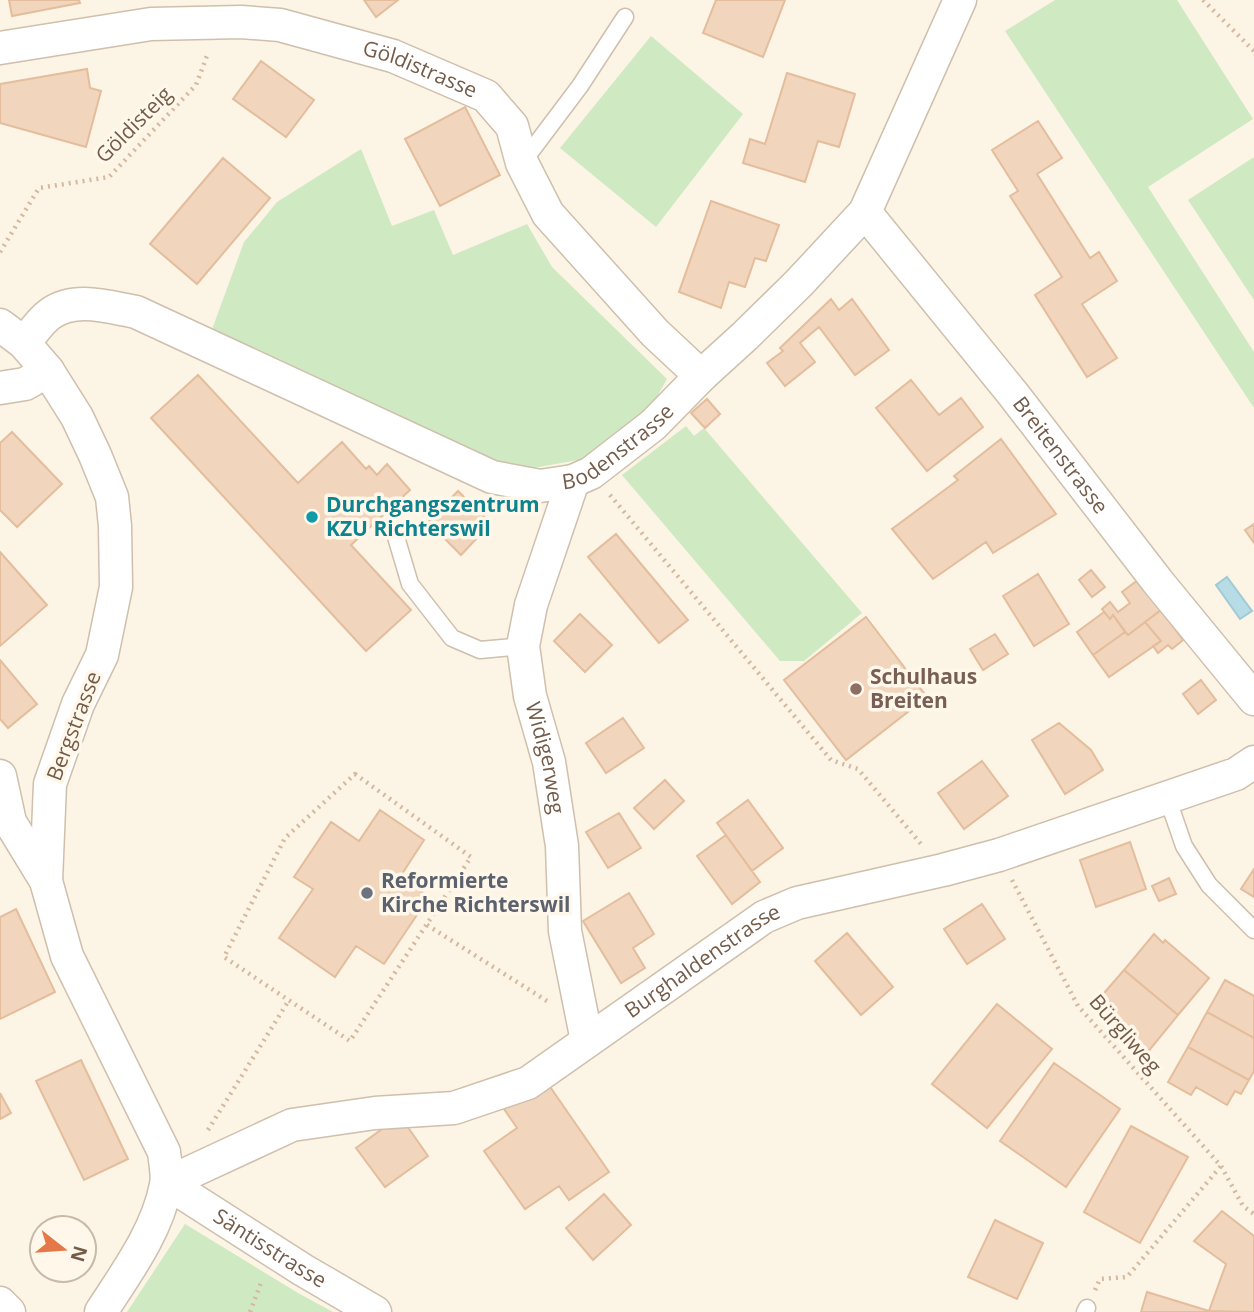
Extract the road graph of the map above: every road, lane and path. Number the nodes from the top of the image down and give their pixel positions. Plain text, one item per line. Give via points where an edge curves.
1 (960, 0) edge
2 (1203, 0) edge
3 (625, 17) dead end
4 (0, 48) edge
5 (1254, 51) edge
6 (196, 85) dead end
7 (522, 163) junction
8 (865, 212) junction
9 (0, 252) edge
10 (12, 334) edge
11 (48, 371) junction
12 (701, 376) junction
13 (0, 388) edge
14 (582, 477) junction
15 (396, 537) dead end
16 (523, 646) junction
17 (1254, 699) edge
18 (1254, 762) edge
19 (0, 776) edge
20 (1167, 797) junction
21 (999, 855) junction
22 (943, 870) junction
23 (46, 881) junction
24 (427, 925) junction
25 (1254, 930) edge
26 (289, 1000) junction
27 (553, 1004) dead end
28 (587, 1041) junction
29 (208, 1130) dead end
30 (1221, 1166) junction
31 (166, 1183) junction
32 (1254, 1214) edge
33 (265, 1272) dead end
34 (0, 1303) edge
35 (1086, 1310) edge
36 (9, 1312) edge
37 (100, 1312) edge
38 (250, 1312) edge
39 (375, 1312) edge

1 - 8 street, Bodenstrasse
2 - 5 path
3 - 7 lane
4 - 7 street, Göldistrasse via 151,24 280,24 393,56 486,96 512,126
6 - 9 path, Göldisteig via 109,177 39,188
7 - 12 street, Göldistrasse via 548,214
8 - 12 street, Bodenstrasse via 790,292
8 - 17 street, Breitenstrasse
10 - 11 street, Bergstrasse
10 - 14 street, Bodenstrasse via 72,304 136,312 492,477 540,486
11 - 13 street via 25,384
11 - 23 street, Bergstrasse via 77,417 112,497 116,587 102,655 78,704 50,784
12 - 14 street, Bodenstrasse via 653,425
14 - 16 street, Widigerweg via 531,605
14 - 22 path via 831,760 858,769
15 - 16 lane via 410,584 452,638 480,650
16 - 28 street, Widigerweg via 530,696 549,762 562,846 565,932
18 - 20 street, Burghaldenstrasse via 1236,774
19 - 23 street via 10,822
20 - 21 street, Burghaldenstrasse
20 - 25 lane via 1184,846 1209,885
21 - 22 street, Burghaldenstrasse
21 - 30 path, Bürgliweg via 1078,1006
22 - 28 street, Burghaldenstrasse via 797,903 764,917
23 - 31 street, Bergstrasse via 67,956 164,1152
24 - 26 path via 350,1041
24 - 26 path via 471,857 355,774 285,838 224,957
24 - 27 path
26 - 29 path
28 - 31 street, Burghaldenstrasse via 528,1083 454,1108 292,1125
30 - 32 path, Bürgliweg via 1243,1206
30 - 35 path via 1127,1277 1100,1279
31 - 37 street via 153,1226
31 - 39 street, Säntisstrasse
33 - 38 path
34 - 36 street

